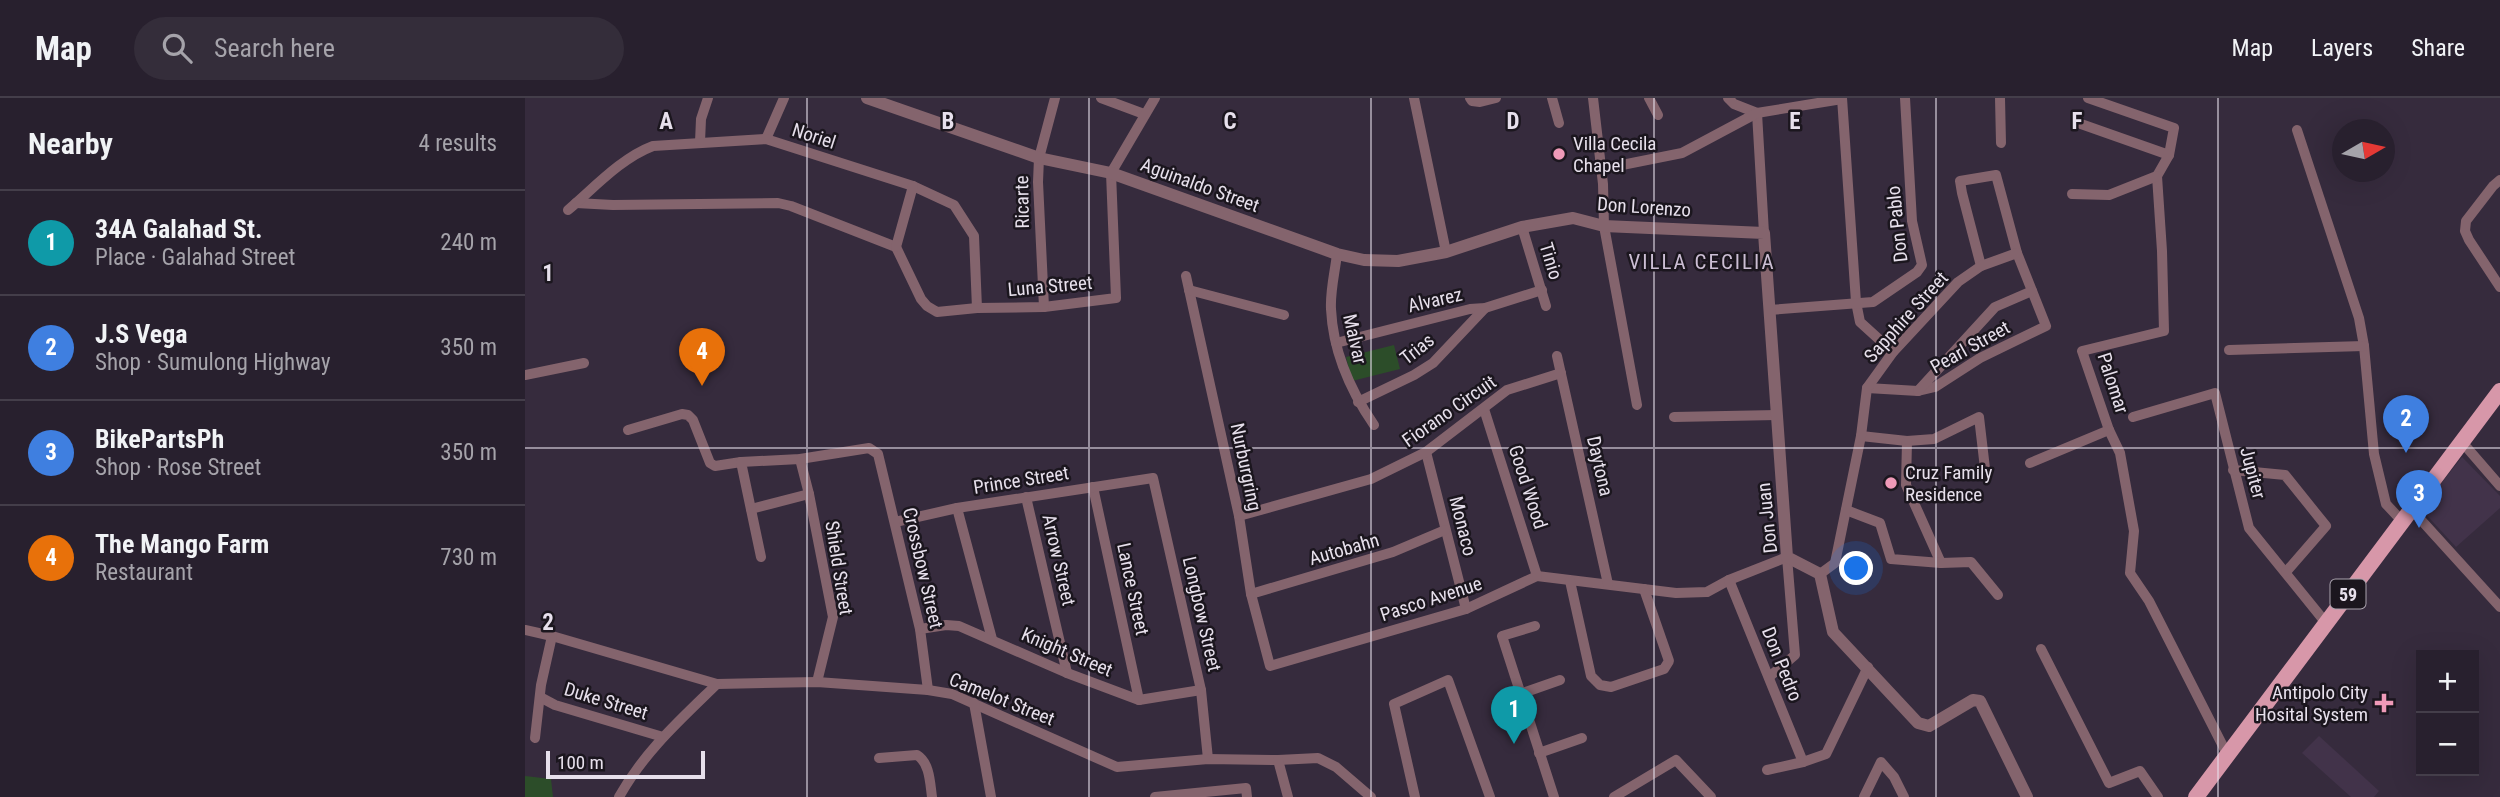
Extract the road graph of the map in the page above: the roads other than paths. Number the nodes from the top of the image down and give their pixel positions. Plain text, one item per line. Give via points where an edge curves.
1 (708, 98) edge
2 (783, 98) edge
3 (867, 98) edge
4 (1055, 98) edge
5 (1101, 98) edge
6 (1155, 98) edge
7 (1414, 98) edge
8 (1470, 98) edge
9 (1496, 98) edge
10 (1552, 98) edge
11 (1593, 98) edge
12 (1649, 98) edge
13 (1728, 98) edge
14 (1905, 98) edge
15 (2000, 98) edge
16 (2088, 98) edge
17 (1842, 99) edge
18 (1789, 103) edge
19 (1757, 113) junction
20 (1144, 114) junction
21 (1658, 115) dead end
22 (1559, 122) dead end
23 (2081, 124) dead end
24 (2297, 130) dead end
25 (766, 139) junction
26 (700, 142) junction
27 (2001, 143) dead end
28 (2169, 155) junction
29 (1039, 158) junction
30 (1602, 169) junction
31 (1111, 173) junction
32 (2157, 176) junction
33 (2500, 180) edge
34 (913, 186) junction
35 (2072, 194) dead end
36 (1604, 226) junction
37 (1522, 227) junction
38 (1764, 233) junction
39 (897, 247) junction
40 (1446, 252) junction
41 (2017, 253) junction
42 (1337, 254) junction
43 (1980, 266) junction
44 (1186, 276) dead end
45 (2500, 287) edge
46 (1189, 290) junction
47 (1542, 290) junction
48 (2032, 291) junction
49 (1856, 302) junction
50 (1546, 306) dead end
51 (1044, 307) junction
52 (977, 308) junction
53 (1485, 308) junction
54 (1769, 310) junction
55 (1284, 315) dead end
56 (1336, 343) junction
57 (2364, 346) junction
58 (2229, 350) dead end
59 (1893, 352) junction
60 (1557, 356) dead end
61 (585, 363) dead end
62 (1561, 373) junction
63 (525, 376) edge
64 (1867, 388) junction
65 (1918, 391) junction
66 (2500, 391) edge
67 (1358, 402) junction
68 (1637, 405) dead end
69 (1484, 409) junction
70 (1777, 415) junction
71 (1674, 417) dead end
72 (2133, 417) dead end
73 (1374, 425) dead end
74 (628, 430) dead end
75 (2109, 430) junction
76 (1861, 436) junction
77 (1906, 441) junction
78 (2462, 442) junction
79 (1426, 452) junction
80 (800, 459) junction
81 (741, 462) junction
82 (2030, 463) dead end
83 (2233, 470) junction
84 (1986, 477) dead end
85 (1153, 478) joint
86 (2500, 486) edge
87 (1093, 487) junction
88 (809, 494) junction
89 (1026, 497) junction
90 (957, 508) junction
91 (751, 509) junction
92 (1846, 510) junction
93 (2407, 515) junction
94 (1239, 516) junction
95 (895, 522) junction
96 (1445, 530) junction
97 (761, 557) dead end
98 (1787, 557) junction
99 (1941, 563) junction
100 (2286, 572) junction
101 (1820, 574) junction
102 (1537, 576) junction
103 (1729, 580) junction
104 (1570, 581) junction
105 (1608, 584) junction
106 (1644, 589) junction
107 (1251, 594) junction
108 (1998, 595) dead end
109 (2500, 607) edge
110 (1466, 609) junction
111 (2326, 623) junction
112 (1535, 626) dead end
113 (920, 629) junction
114 (525, 630) edge
115 (552, 636) junction
116 (992, 639) junction
117 (2041, 649) dead end
118 (1269, 666) joint
119 (1868, 667) junction
120 (1066, 673) junction
121 (1769, 677) junction
122 (1560, 680) dead end
123 (817, 682) junction
124 (717, 684) junction
125 (928, 690) junction
126 (1202, 690) junction
127 (1520, 694) junction
128 (540, 697) junction
129 (1139, 700) junction
130 (974, 703) junction
131 (663, 737) junction
132 (535, 738) dead end
133 (1581, 738) dead end
134 (1539, 753) junction
135 (2227, 754) junction
136 (879, 758) dead end
137 (1208, 760) junction
138 (1278, 761) junction
139 (1803, 762) junction
140 (1767, 770) dead end
141 (1247, 792) edge
142 (1626, 794) edge
143 (619, 797) edge
144 (932, 797) edge
145 (991, 797) edge
146 (1155, 797) edge
147 (1288, 797) edge
148 (1371, 797) edge
149 (1415, 797) edge
150 (1490, 797) edge
151 (1554, 797) edge
152 (1615, 797) edge
153 (1710, 797) edge
154 (1864, 797) edge
155 (1904, 797) edge
156 (2027, 797) edge
157 (2158, 797) edge
158 (2196, 797) edge

1 - 26 street
2 - 25 street
3 - 29 street, Aguinaldo Street
4 - 29 street, Ricarte
5 - 20 street
6 - 20 street
7 - 40 street
8 - 9 street via 1480,102
10 - 22 street
11 - 30 street
12 - 21 street
13 - 19 street
14 - 49 street, Don Pablo via 1912,220 1922,265 1873,302
15 - 27 street
16 - 28 street via 2174,128
17 - 18 street
17 - 49 street
18 - 19 street
19 - 30 street via 1682,153
19 - 38 street, Don Juan
20 - 31 street
23 - 28 street
24 - 57 street via 2359,318
25 - 26 street, Noriel
25 - 34 street, Noriel
26 - 39 street, Noriel via 644,150 572,207 778,203
28 - 32 street
29 - 31 street, Aguinaldo Street
29 - 51 street, Ricarte
30 - 36 street
31 - 42 street, Aguinaldo Street
31 - 51 street, Luna Street via 1116,298
32 - 35 street via 2109,195
32 - 75 street, Palomar via 2164,331 2082,351
33 - 45 street via 2466,221 2465,231
34 - 39 street
34 - 52 street, Noriel via 954,205 974,236
36 - 37 street, Don Lorenzo via 1573,218
36 - 38 street, Don Lorenzo
36 - 68 street
37 - 40 street, Aguinaldo Street
37 - 47 street, Tinio
38 - 54 street, Don Juan
39 - 52 street, Luna Street via 927,306 937,312
40 - 42 street, Aguinaldo Street via 1398,261
41 - 43 street, Sapphire Street
41 - 43 street via 1996,175 1964,179 1960,181 1962,193
41 - 48 street
42 - 56 street, Malvar via 1330,308
43 - 59 street, Sapphire Street via 1958,282
44 - 46 street, Nurburgring
46 - 55 street
46 - 94 street, Nurburgring
47 - 50 street, Tinio
47 - 53 street, Alvarez
48 - 65 street via 1995,307
48 - 65 street, Pearl Street via 2046,326 1980,358 1935,387
49 - 54 street, Don Pablo
49 - 59 street via 1860,322
51 - 52 street, Luna Street
53 - 56 street, Alvarez
53 - 67 street, Trias via 1433,363
54 - 70 street, Don Juan
56 - 67 street, Malvar
57 - 58 street
57 - 93 street via 2374,454 2386,504
59 - 64 street, Sapphire Street
60 - 62 street, Daytona
61 - 63 street
62 - 69 street, Fiorano Circuit via 1507,390
62 - 105 street, Daytona
64 - 65 street, Pearl Street
64 - 76 street, Sapphire Street
66 - 78 main road, 59
67 - 73 street, Malvar
69 - 79 street, Fiorano Circuit
69 - 102 street, Good Wood
70 - 71 street
70 - 98 street, Don Juan
72 - 83 street, Jupiter via 2215,393
74 - 81 street via 688,415 710,463
75 - 82 street
75 - 135 street, Palomar via 2120,453 2134,531 2130,573 2149,601
76 - 77 street
76 - 92 street, Sapphire Street
77 - 84 street via 1934,439 1979,417
77 - 99 street via 1906,485
78 - 86 street
78 - 93 main road, 59
79 - 94 street, Fiorano Circuit via 1371,479
79 - 96 street, Monaco
80 - 81 street
80 - 88 street, Shield Street
80 - 95 street, Crossbow Street via 869,448 878,454
81 - 91 street
83 - 100 street, Jupiter via 2249,528
83 - 100 street via 2285,475 2326,526
85 - 87 street, Prince Street
85 - 126 street, Longbow Street
87 - 89 street, Prince Street
87 - 129 street, Lance Street
88 - 91 street
88 - 123 street, Shield Street via 833,617
89 - 90 street, Prince Street
89 - 120 street, Arrow Street
90 - 95 street, Prince Street
90 - 116 street
91 - 97 street
92 - 99 street via 1880,523 1891,559
92 - 101 street, Sapphire Street via 1835,563
93 - 109 street
93 - 111 main road, 59
94 - 107 street, Nurburgring
95 - 113 street, Crossbow Street
96 - 107 street, Autobahn via 1393,552
96 - 110 street, Monaco
98 - 101 street, Don Juan
98 - 103 street
98 - 121 street via 1795,655
99 - 108 street via 1971,562
100 - 111 street, Jupiter
101 - 119 street via 1833,632
102 - 104 street
102 - 110 street, Pasco Avenue
103 - 106 street via 1707,592
103 - 121 street, Don Pedro
104 - 105 street
104 - 106 street via 1591,677 1611,687 1664,669 1669,661
105 - 106 street
107 - 118 street, Nurburgring
110 - 118 street, Pasco Avenue
111 - 135 main road, 59
112 - 127 street via 1502,636
113 - 116 street, Knight Street via 959,626
113 - 125 street, Crossbow Street
114 - 115 street, Camelot Street
115 - 124 street, Camelot Street
115 - 128 street
116 - 120 street, Knight Street
117 - 157 street via 2109,783 2140,771
119 - 139 street via 1826,754
119 - 156 street via 1918,723 1929,726 1973,700 1980,701
120 - 129 street, Knight Street
121 - 139 street, Don Pedro
122 - 127 street
123 - 124 street, Camelot Street
123 - 125 street, Camelot Street
124 - 131 street
125 - 130 street, Camelot Street
126 - 129 street, Knight Street
126 - 137 street, Longbow Street
127 - 134 street
128 - 131 street, Duke Street
128 - 132 street
130 - 137 street, Camelot Street via 1117,767
130 - 145 street
131 - 143 street via 634,770
133 - 134 street
134 - 151 street
135 - 158 main road, 59
136 - 144 street via 922,758
137 - 138 street, Camelot Street
138 - 147 street
138 - 148 street, Camelot Street via 1318,758
139 - 140 street
141 - 146 street
142 - 152 street
142 - 153 street via 1676,760
149 - 150 street via 1394,704 1448,681
154 - 155 street via 1881,762

